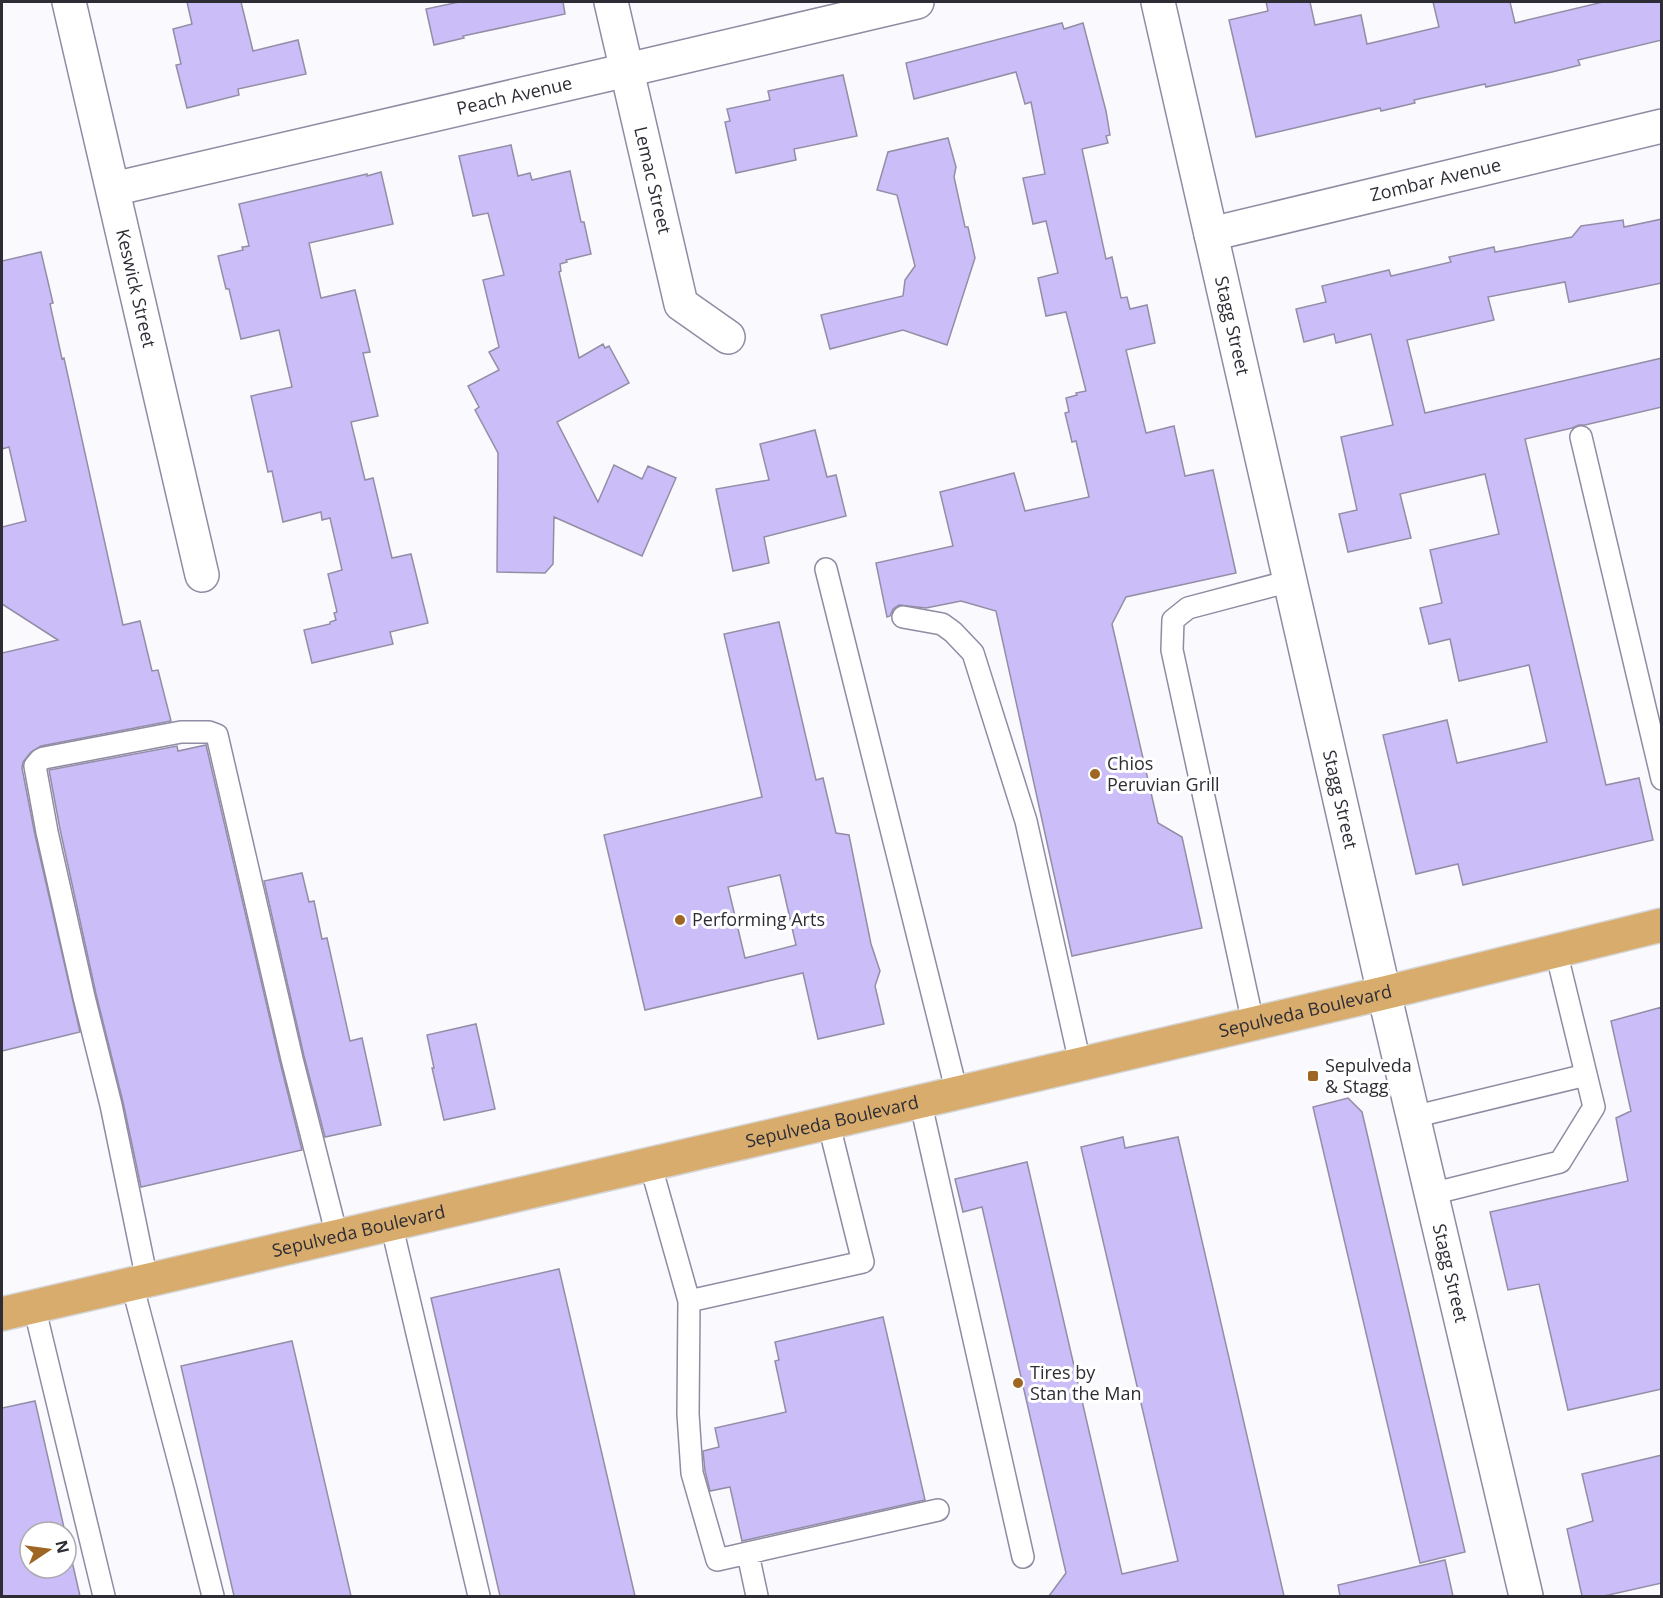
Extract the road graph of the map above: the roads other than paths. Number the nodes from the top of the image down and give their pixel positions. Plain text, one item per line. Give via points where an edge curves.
1 (69, 2) edge
2 (611, 2) edge
3 (917, 2) edge
4 (1158, 2) edge
5 (627, 70) junction
6 (1662, 126) edge
7 (113, 189) junction
8 (1211, 234) junction
9 (728, 336) dead end
10 (1581, 437) dead end
11 (826, 569) dead end
12 (202, 574) dead end
13 (1290, 581) junction
14 (903, 617) dead end
15 (1662, 779) edge
16 (1662, 925) edge
17 (1556, 951) junction
18 (1384, 993) junction
19 (1252, 1023) junction
20 (1080, 1063) junction
21 (1586, 1075) junction
22 (957, 1093) junction
23 (920, 1100) junction
24 (1413, 1117) junction
25 (828, 1121) junction
26 (650, 1163) junction
27 (1431, 1194) junction
28 (392, 1223) junction
29 (337, 1236) junction
30 (140, 1282) junction
31 (689, 1301) junction
32 (34, 1306) junction
33 (2, 1314) edge
34 (938, 1510) dead end
35 (748, 1554) junction
36 (1023, 1557) dead end
37 (104, 1596) edge
38 (213, 1596) edge
39 (479, 1596) edge
40 (757, 1596) edge
41 (1526, 1596) edge

1 - 7 street, Keswick Street
2 - 5 street, Lemac Street
3 - 5 street, Peach Avenue
4 - 8 street, Stagg Street
5 - 7 street, Peach Avenue
5 - 9 street, Lemac Street via 681,304
6 - 8 street, Zombar Avenue
7 - 12 street, Keswick Street
8 - 13 street, Stagg Street
10 - 15 lane
11 - 22 lane
13 - 18 street, Stagg Street
13 - 19 lane via 1188,608 1173,620 1172,650
14 - 20 lane via 942,624 973,653 1026,821
16 - 17 main road, Sepulveda Boulevard
17 - 18 main road, Sepulveda Boulevard
17 - 21 lane
18 - 19 main road, Sepulveda Boulevard
18 - 24 street, Stagg Street
19 - 20 main road, Sepulveda Boulevard
20 - 22 main road, Sepulveda Boulevard
21 - 24 lane
21 - 27 lane via 1594,1107 1560,1162
22 - 23 main road, Sepulveda Boulevard
23 - 25 main road, Sepulveda Boulevard
23 - 36 lane
24 - 27 street, Stagg Street
25 - 26 main road, Sepulveda Boulevard
25 - 31 lane via 862,1262
26 - 28 main road, Sepulveda Boulevard
26 - 31 lane
27 - 41 street, Stagg Street
28 - 29 main road, Sepulveda Boulevard
28 - 39 lane
29 - 30 main road, Sepulveda Boulevard
29 - 30 lane via 217,735 181,732 44,758 35,766 43,810 111,1105
30 - 32 main road, Sepulveda Boulevard
30 - 38 lane
31 - 35 lane via 692,1473 717,1560
32 - 33 main road, Sepulveda Boulevard
32 - 37 lane
34 - 35 lane
35 - 40 lane

